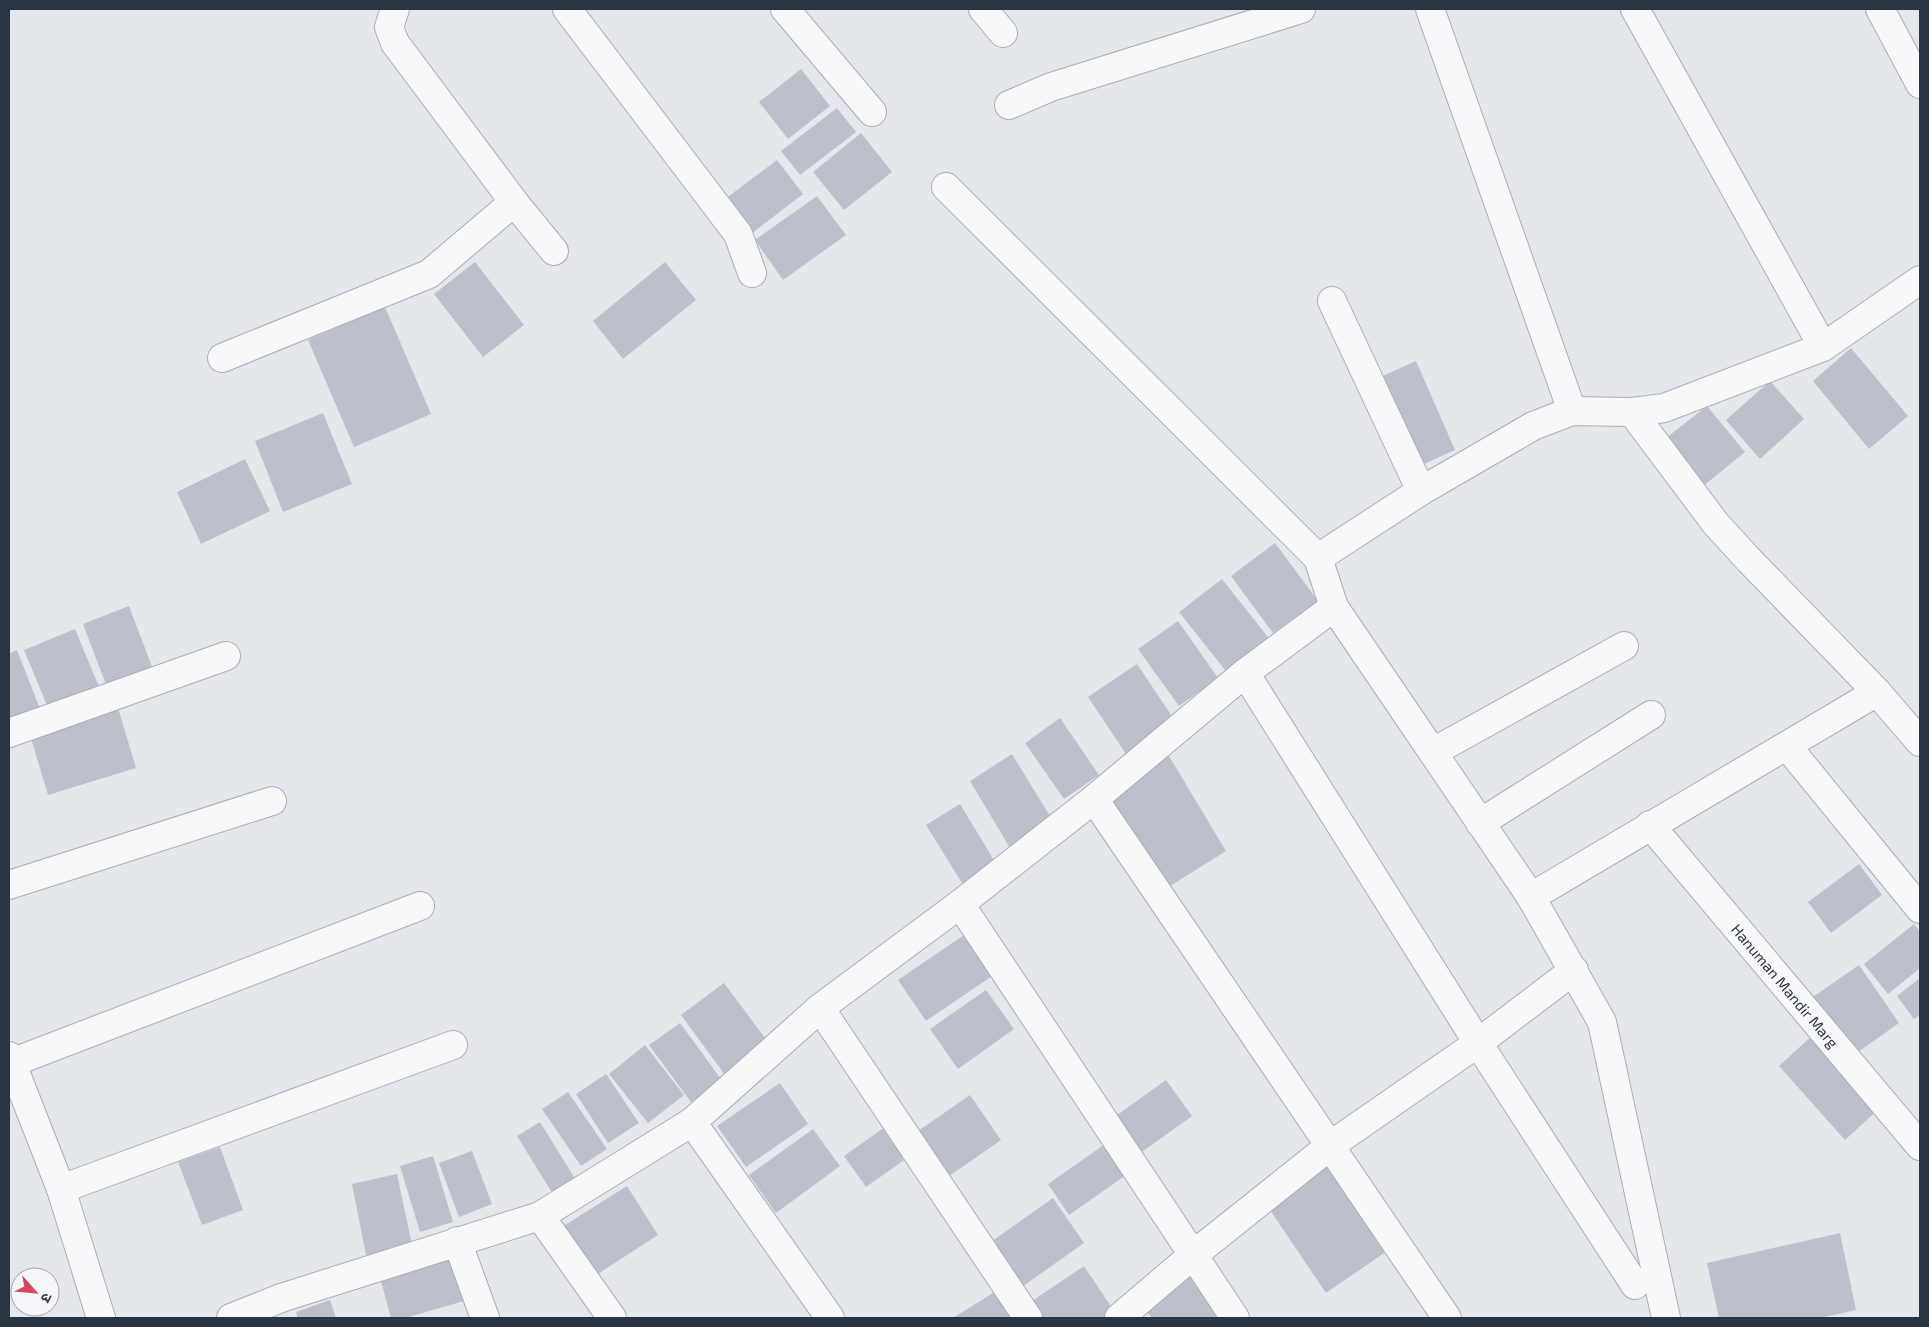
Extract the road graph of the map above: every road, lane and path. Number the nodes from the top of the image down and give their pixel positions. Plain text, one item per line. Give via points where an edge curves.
1 (395, 9) edge
2 (567, 9) edge
3 (785, 9) edge
4 (983, 9) edge
5 (1300, 9) edge
6 (1430, 9) edge
7 (1635, 9) edge
8 (1880, 9) edge
9 (1003, 33) dead end
10 (1920, 80) edge
11 (1009, 105) dead end
12 (872, 112) dead end
13 (946, 187) dead end
14 (514, 202) junction
15 (554, 250) dead end
16 (752, 273) dead end
17 (1920, 280) edge
18 (1332, 301) dead end
19 (1823, 347) junction
20 (222, 358) dead end
21 (1572, 411) junction
22 (1632, 412) junction
23 (1421, 491) junction
24 (1318, 558) junction
25 (1334, 607) junction
26 (1624, 646) dead end
27 (226, 656) dead end
28 (1245, 673) junction
29 (1876, 692) junction
30 (1651, 715) dead end
31 (9, 733) edge
32 (1920, 742) edge
33 (1787, 746) junction
34 (1433, 752) junction
35 (1094, 799) junction
36 (272, 801) dead end
37 (1480, 823) junction
38 (1650, 825) junction
39 (9, 885) edge
40 (1530, 897) junction
41 (960, 904) junction
42 (420, 906) dead end
43 (1920, 909) edge
44 (1574, 970) junction
45 (820, 1008) junction
46 (1478, 1043) junction
47 (453, 1045) dead end
48 (10, 1060) edge
49 (692, 1122) junction
50 (1331, 1145) junction
51 (1920, 1146) edge
52 (61, 1189) junction
53 (540, 1216) junction
54 (457, 1241) junction
55 (1193, 1255) junction
56 (1635, 1285) dead end
57 (284, 1308) edge
58 (101, 1318) edge
59 (231, 1318) edge
60 (485, 1318) edge
61 (612, 1318) edge
62 (830, 1318) edge
63 (1028, 1318) edge
64 (1119, 1318) edge
65 (1235, 1318) edge
66 (1447, 1318) edge
67 (1666, 1318) edge

1 - 14 street via 389,27 395,43
2 - 16 street via 738,234
3 - 12 street
4 - 9 street
5 - 11 street via 1051,87
6 - 21 street
7 - 19 street
8 - 10 street
13 - 24 street
14 - 15 street
14 - 20 street via 429,274
17 - 19 street
18 - 23 street
19 - 22 street via 1664,408
21 - 22 street
21 - 23 street via 1532,426
22 - 29 street via 1716,524
23 - 24 street
24 - 25 street
25 - 28 street
25 - 34 street
26 - 34 street
27 - 31 street
28 - 35 street
28 - 46 street
29 - 32 street
29 - 33 street
30 - 37 street
33 - 38 street
33 - 43 street
34 - 37 street
35 - 41 street
35 - 50 street
36 - 39 street
37 - 40 street
38 - 40 street
38 - 51 street, Hanuman Mandir Marg
40 - 44 street
41 - 45 street
41 - 55 street
42 - 48 street
44 - 46 street
44 - 67 street via 1602,1022
45 - 49 street
45 - 63 street
46 - 50 street
46 - 56 street
47 - 52 street
48 - 52 street
49 - 53 street
49 - 62 street
50 - 55 street
50 - 66 street
52 - 58 street
53 - 54 street
53 - 61 street
54 - 57 street
54 - 60 street
55 - 64 street
55 - 65 street
57 - 59 street

